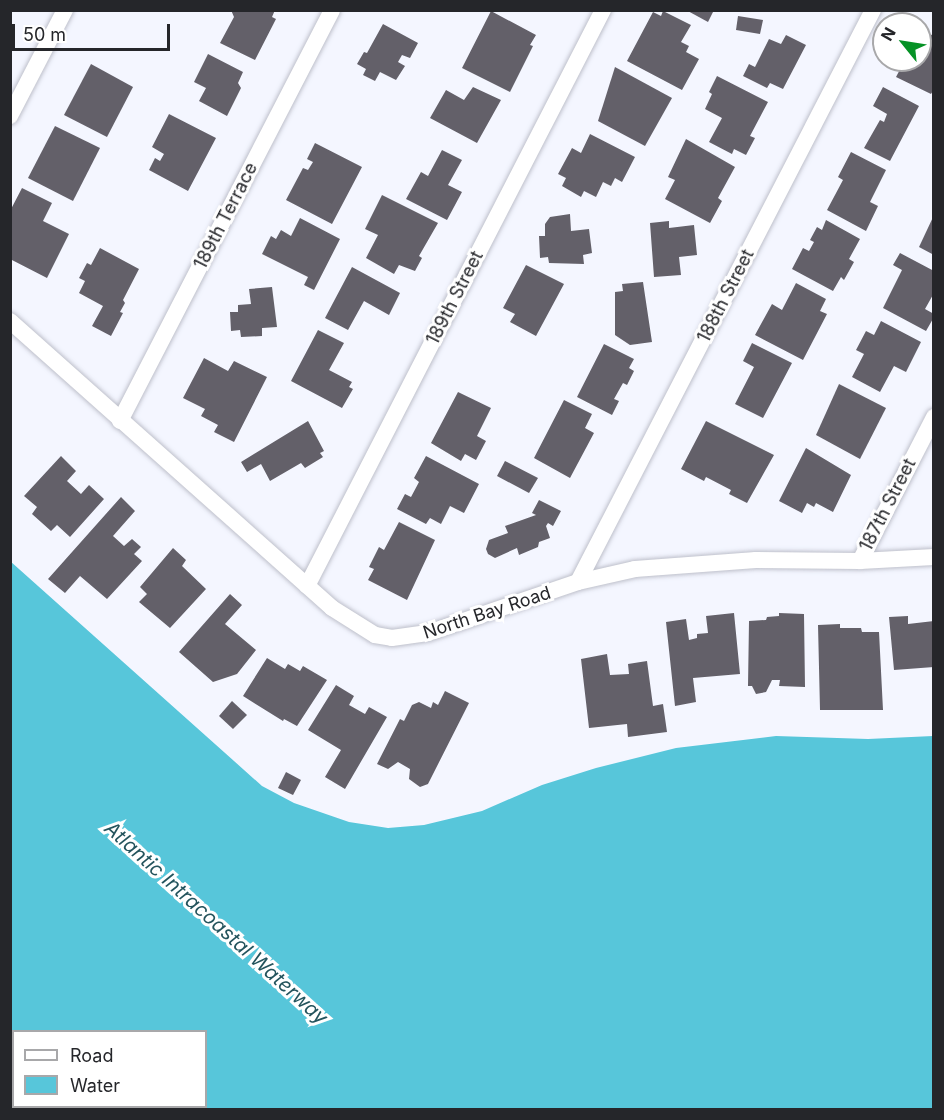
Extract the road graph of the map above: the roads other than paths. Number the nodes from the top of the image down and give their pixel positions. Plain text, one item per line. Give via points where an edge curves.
1 (64, 10) edge
2 (332, 10) edge
3 (603, 10) edge
4 (873, 10) edge
5 (10, 116) edge
6 (10, 321) edge
7 (933, 417) edge
8 (120, 421) junction
9 (933, 557) edge
10 (860, 561) junction
11 (578, 582) junction
12 (307, 586) junction

1 - 5 street
2 - 8 street, 189th Terrace
3 - 12 street, 189th Street
4 - 11 street, 188th Street
6 - 8 street, North Bay Road
7 - 10 street, 187th Street
8 - 12 street, North Bay Road
9 - 10 street, North Bay Road
10 - 11 street, North Bay Road via 756,560 635,569
11 - 12 street, North Bay Road via 465,623 392,638 375,635 352,622

